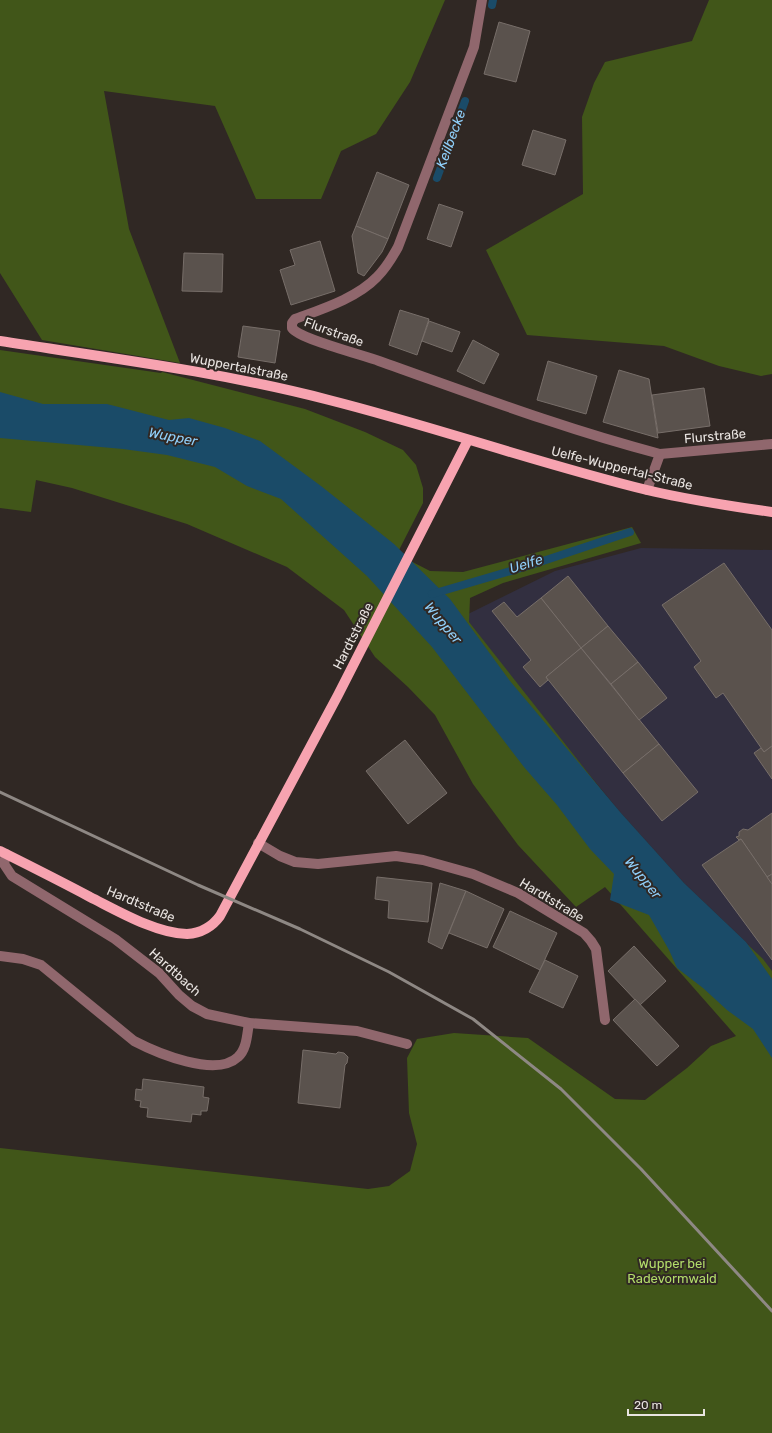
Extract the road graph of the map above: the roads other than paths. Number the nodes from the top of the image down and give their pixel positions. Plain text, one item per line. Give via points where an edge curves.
1 (482, 0) edge
2 (0, 340) edge
3 (468, 440) junction
4 (772, 444) edge
5 (660, 454) junction
6 (647, 490) junction
7 (772, 512) edge
8 (258, 843) junction
9 (3, 852) edge
10 (0, 956) edge
11 (605, 1020) dead end
12 (249, 1023) junction
13 (407, 1044) dead end

1 - 5 street, Flurstraße via 474,47 393,256 377,277 364,288 329,306 295,319 292,328 316,341 529,415 619,444
2 - 3 main road, Wuppertalstraße via 281,388
3 - 6 main road, Uelfe-Wuppertal-Straße
3 - 8 main road, Hardtstraße via 338,695
4 - 5 street, Flurstraße
5 - 6 street
6 - 7 main road, Uelfe-Wuppertal-Straße
8 - 9 main road, Hardtstraße via 216,922 205,930 187,934 166,930 126,915
8 - 11 street, Hardtstraße via 295,862 318,864 396,856 423,860 473,874 518,893 584,933 592,941 596,949
9 - 12 street, Hardtbach via 4,864 12,876 115,939 159,974 192,1006 206,1014
10 - 12 street via 23,959 41,965 134,1041 151,1050 184,1061 204,1065 227,1064 238,1057 246,1046
12 - 13 street, Hardtbach via 357,1031

